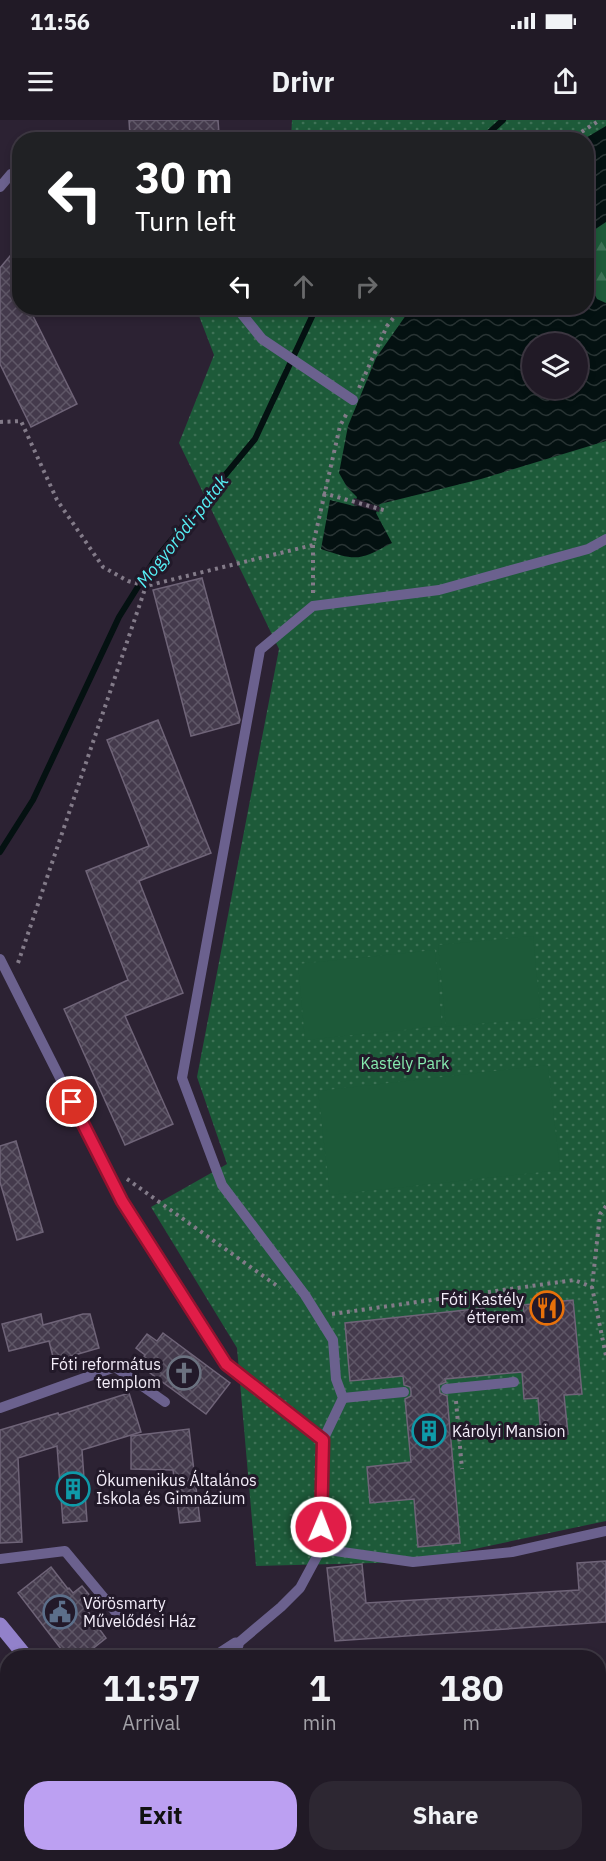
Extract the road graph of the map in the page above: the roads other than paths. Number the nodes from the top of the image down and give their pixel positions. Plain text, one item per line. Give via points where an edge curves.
1 (12, 174) edge
2 (0, 187) edge
3 (243, 315) edge
4 (353, 400) road end
5 (606, 539) edge
6 (0, 959) edge
7 (514, 1382) dead end
8 (451, 1388) road end
9 (404, 1392) dead end
10 (343, 1398) junction
11 (165, 1402) dead end
12 (0, 1408) edge
13 (323, 1440) junction
14 (606, 1531) edge
15 (321, 1549) junction
16 (0, 1559) edge
17 (119, 1616) dead end
18 (0, 1625) edge
19 (0, 1637) edge
20 (236, 1645) joint
21 (16, 1646) junction
22 (20, 1650) edge
23 (228, 1650) edge

1 - 2 lane
3 - 4 lane via 262,339
5 - 10 lane via 588,549 439,590 313,606 260,650 182,1078 222,1185 305,1295 333,1340 336,1379
6 - 13 lane via 122,1201 226,1364
7 - 8 lane
9 - 10 lane
10 - 13 lane
11 - 12 lane via 115,1367
13 - 15 lane
14 - 15 lane via 512,1552 413,1562
15 - 20 lane via 300,1588
16 - 17 lane via 65,1551
18 - 21 main road
19 - 21 main road
20 - 23 street
21 - 22 main road

